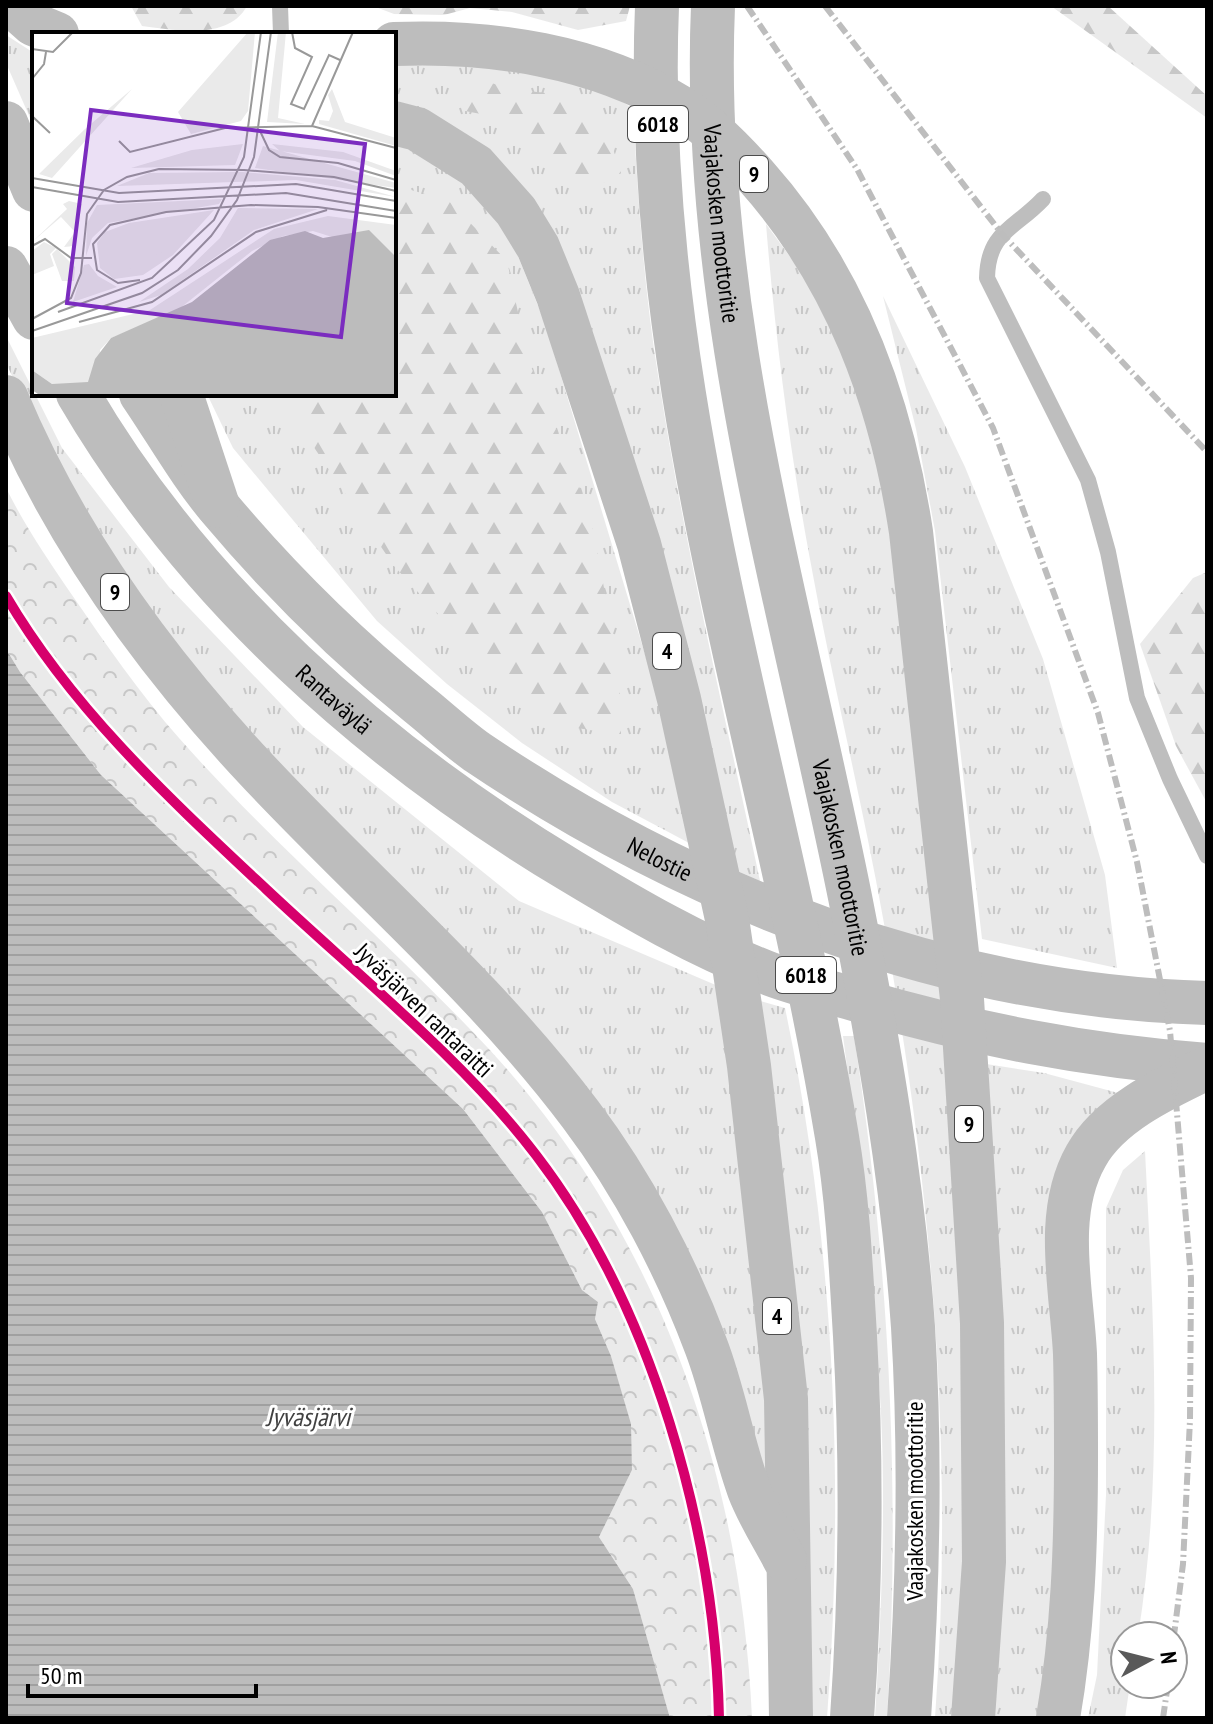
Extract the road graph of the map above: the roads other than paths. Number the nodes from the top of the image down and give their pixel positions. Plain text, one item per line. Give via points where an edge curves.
1 (13, 6) edge
2 (280, 6) edge
3 (657, 6) edge
4 (713, 6) edge
5 (52, 32) edge
6 (281, 32) edge
7 (396, 44) edge
8 (6, 123) edge
9 (396, 124) edge
10 (32, 185) edge
11 (1043, 199) dead end
12 (6, 268) edge
13 (32, 314) edge
14 (79, 396) edge
15 (142, 396) edge
16 (182, 396) edge
17 (6, 397) edge
18 (218, 506) junction
19 (1207, 856) edge
20 (1207, 1003) edge
21 (1207, 1066) edge
22 (788, 1567) junction
23 (791, 1718) edge
24 (852, 1718) edge
25 (909, 1718) edge
26 (973, 1718) edge
27 (1058, 1718) edge

1 - 5 highway
2 - 6 lane
3 - 24 highway, 6018 via 665,241 682,380 838,1141 852,1275 859,1426 859,1631
4 - 25 highway, Vaajakosken moottoritie / 6018 via 713,149 734,344 850,898 893,1134 913,1328 917,1519
7 - 26 highway, 9 via 459,44 568,60 681,107 728,145 799,229 829,274 886,411 911,532 962,999 984,1414 984,1562
8 - 10 highway
9 - 22 highway, 4 via 417,129 476,166 516,211 538,247 639,544 727,919 749,1066 786,1399
11 - 19 lane via 1002,234 988,254 987,278 1088,480 1137,698
12 - 13 highway
14 - 21 highway, Rantaväylä via 117,461 216,583 290,661 404,760 527,845 662,926 768,973 938,1023 1046,1048
15 - 18 highway
16 - 18 highway
17 - 22 highway, 9 via 72,528 148,642 254,767 467,978 584,1118 681,1285 728,1411 749,1491
18 - 20 highway, Nelostie via 268,564 383,675 475,750 628,846 761,907 933,965 1042,986
21 - 27 highway via 1155,1095 1103,1135 1086,1155 1076,1179 1068,1234 1075,1355 1074,1571
22 - 23 highway, 4

